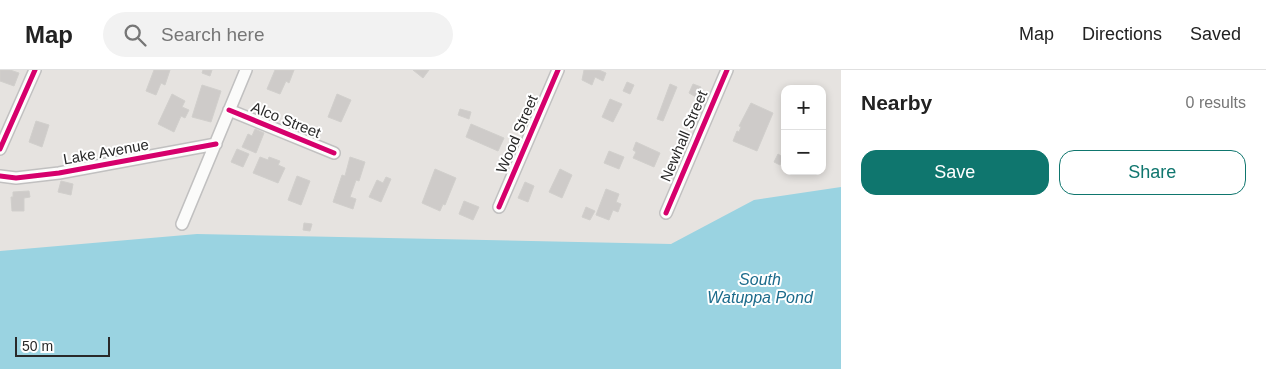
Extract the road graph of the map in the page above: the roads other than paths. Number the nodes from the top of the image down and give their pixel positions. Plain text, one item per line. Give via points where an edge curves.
1 (35, 70) edge
2 (246, 70) edge
3 (558, 70) edge
4 (727, 70) edge
5 (229, 110) junction
6 (216, 144) junction
7 (0, 149) edge
8 (334, 153) dead end
9 (0, 176) edge
10 (500, 207) dead end
11 (666, 213) dead end
12 (182, 224) dead end

1 - 7 street
2 - 5 street
3 - 10 street, Wood Street
4 - 11 street, Newhall Street
5 - 6 street
5 - 8 street, Alco Street
6 - 9 street, Lake Avenue via 59,173 16,178
6 - 12 street

